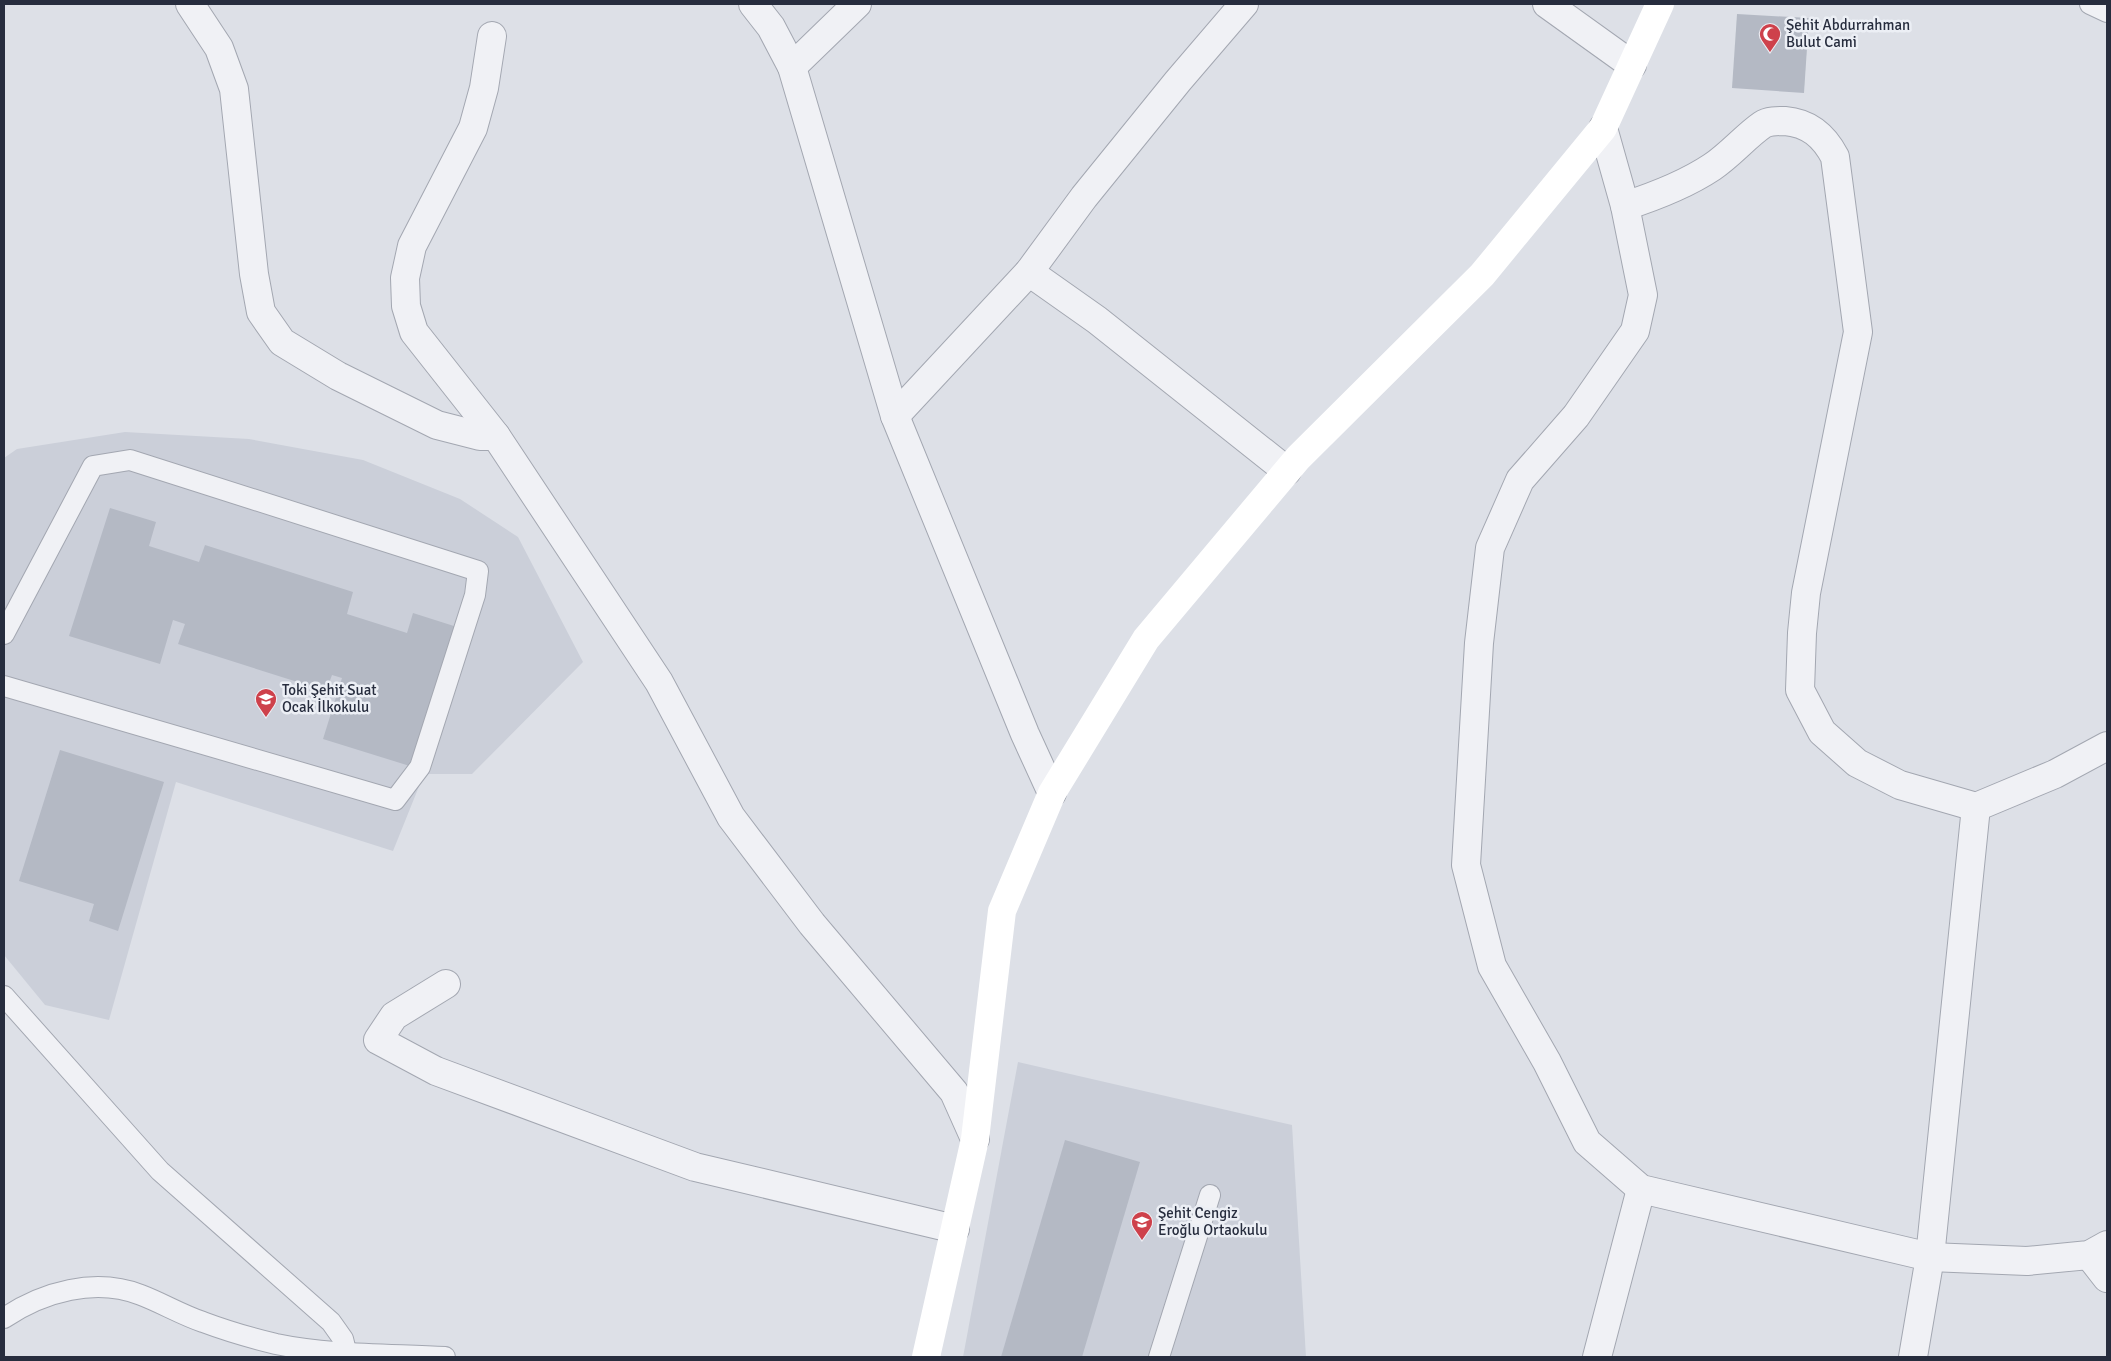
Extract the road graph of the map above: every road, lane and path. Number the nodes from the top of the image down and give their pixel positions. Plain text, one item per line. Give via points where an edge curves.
1 (190, 4) edge
2 (753, 4) edge
3 (857, 4) edge
4 (1244, 4) edge
5 (1547, 4) edge
6 (1660, 4) edge
7 (2090, 4) edge
8 (2107, 12) edge
9 (492, 36) dead end
10 (1632, 65) junction
11 (792, 67) junction
12 (1603, 128) junction
13 (1625, 206) junction
14 (1029, 272) junction
15 (895, 416) junction
16 (496, 436) junction
17 (1287, 471) junction
18 (4, 634) edge
19 (4, 686) edge
20 (2107, 746) edge
21 (1052, 793) junction
22 (1976, 807) junction
23 (446, 984) dead end
24 (4, 996) edge
25 (975, 1139) junction
26 (1642, 1189) junction
27 (1210, 1195) dead end
28 (955, 1229) junction
29 (2098, 1250) edge
30 (1930, 1257) junction
31 (2107, 1278) edge
32 (4, 1318) edge
33 (346, 1351) junction
34 (446, 1357) edge
35 (926, 1357) edge
36 (1158, 1357) edge
37 (1597, 1357) edge
38 (1913, 1357) edge

1 - 16 street via 219,48 234,89 261,312 282,342 338,376 437,425 480,436
2 - 11 street via 771,27
3 - 11 street
4 - 14 street via 1084,197
5 - 10 street
6 - 10 street
7 - 8 lane
9 - 16 street via 484,88 473,128 412,246 405,278 406,306 414,332
10 - 12 street
11 - 15 street
12 - 13 street
12 - 17 street via 1482,276
13 - 22 street via 1656,196 1713,166 1764,124 1778,121 1807,126 1828,144 1835,157 1858,332 1806,593 1800,690 1822,732 1857,763 1900,785
13 - 26 street via 1642,295 1635,331 1576,416 1520,480 1490,548 1479,643 1466,865 1492,966 1547,1062 1587,1142
14 - 15 street
14 - 17 street via 1097,320
15 - 21 street
16 - 25 street via 659,682 731,816 812,924 954,1092
17 - 21 street via 1146,639
18 - 19 lane via 93,466 130,460 478,571 475,595 420,767 396,800
20 - 22 street via 2055,774
21 - 25 street via 1002,911
22 - 30 street
23 - 28 street via 394,1016 378,1040 436,1071 696,1167
24 - 33 lane via 160,1171 331,1322 338,1330
25 - 28 street
26 - 30 street
26 - 37 street
27 - 36 lane
28 - 35 street
29 - 30 street via 2027,1261
29 - 31 street
30 - 38 street
32 - 33 lane via 20,1306 67,1290 115,1289 138,1294 201,1322 244,1336 312,1349
33 - 34 lane

